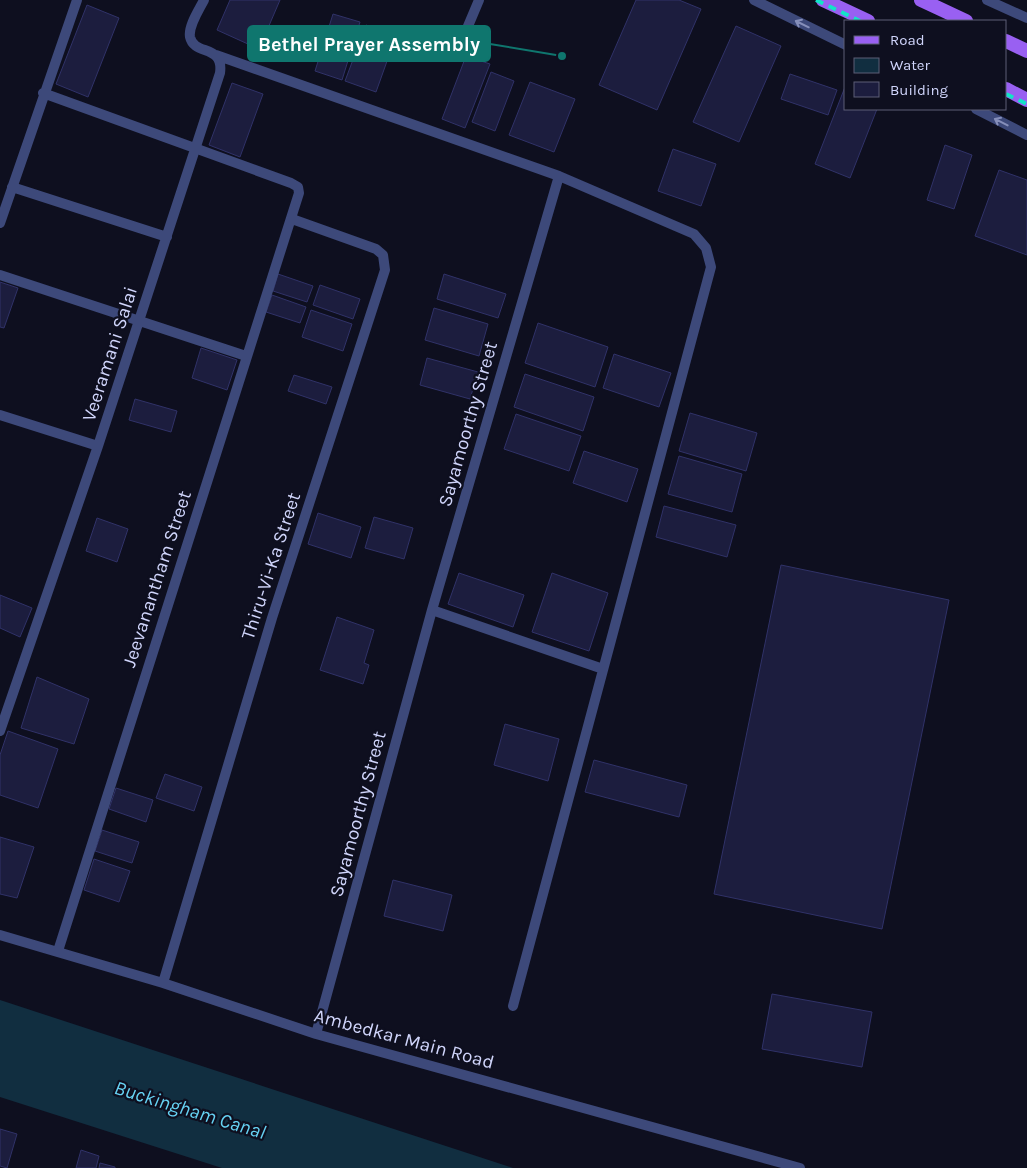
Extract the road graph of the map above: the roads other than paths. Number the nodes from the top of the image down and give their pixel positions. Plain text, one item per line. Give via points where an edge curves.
1 (77, 0) edge
2 (204, 0) edge
3 (478, 0) edge
4 (754, 0) edge
5 (823, 0) edge
6 (921, 0) edge
7 (987, 0) edge
8 (1027, 18) edge
9 (866, 20) edge
10 (964, 20) edge
11 (463, 38) dead end
12 (1007, 42) edge
13 (844, 44) edge
14 (1027, 52) edge
15 (216, 55) junction
16 (1007, 90) edge
17 (43, 93) junction
18 (1027, 100) edge
19 (978, 110) edge
20 (1027, 135) edge
21 (195, 148) junction
22 (559, 176) junction
23 (12, 187) junction
24 (292, 219) junction
25 (0, 223) edge
26 (167, 236) junction
27 (0, 274) edge
28 (138, 320) junction
29 (246, 356) junction
30 (0, 415) edge
31 (98, 446) junction
32 (432, 610) junction
33 (603, 669) junction
34 (0, 731) edge
35 (0, 935) edge
36 (58, 951) junction
37 (163, 983) junction
38 (513, 1006) dead end
39 (316, 1034) junction
40 (800, 1168) edge

1 - 17 street
2 - 15 street via 190,37 194,44
3 - 11 street
13 -> 4 street
5 - 9 main road
6 - 10 main road
7 - 8 street
12 - 14 main road
15 - 21 street, Veeramani Salai via 220,61 220,73
15 - 22 street
16 - 18 main road
17 - 21 street, Jeevanantham Street
17 - 23 street
20 -> 19 street
21 - 24 street, Jeevanantham Street via 295,185 299,193
21 - 26 street, Veeramani Salai
22 - 32 street, Sayamoorthy Street
22 - 33 street via 694,234 706,248 711,267
23 - 25 street
23 - 26 street
24 - 29 street, Jeevanantham Street
24 - 37 street, Thiru-Vi-Ka Street via 376,249 383,255 385,270 272,618
26 - 28 street, Veeramani Salai
27 - 28 street
28 - 29 street
28 - 31 street, Veeramani Salai
29 - 36 street, Jeevanantham Street
30 - 31 street
31 - 34 street, Veeramani Salai
32 - 33 street
32 - 39 street, Sayamoorthy Street
33 - 38 street
35 - 36 street, Ambedkar Main Road
36 - 37 street, Ambedkar Main Road
37 - 39 street, Ambedkar Main Road
39 - 40 street, Ambedkar Main Road

